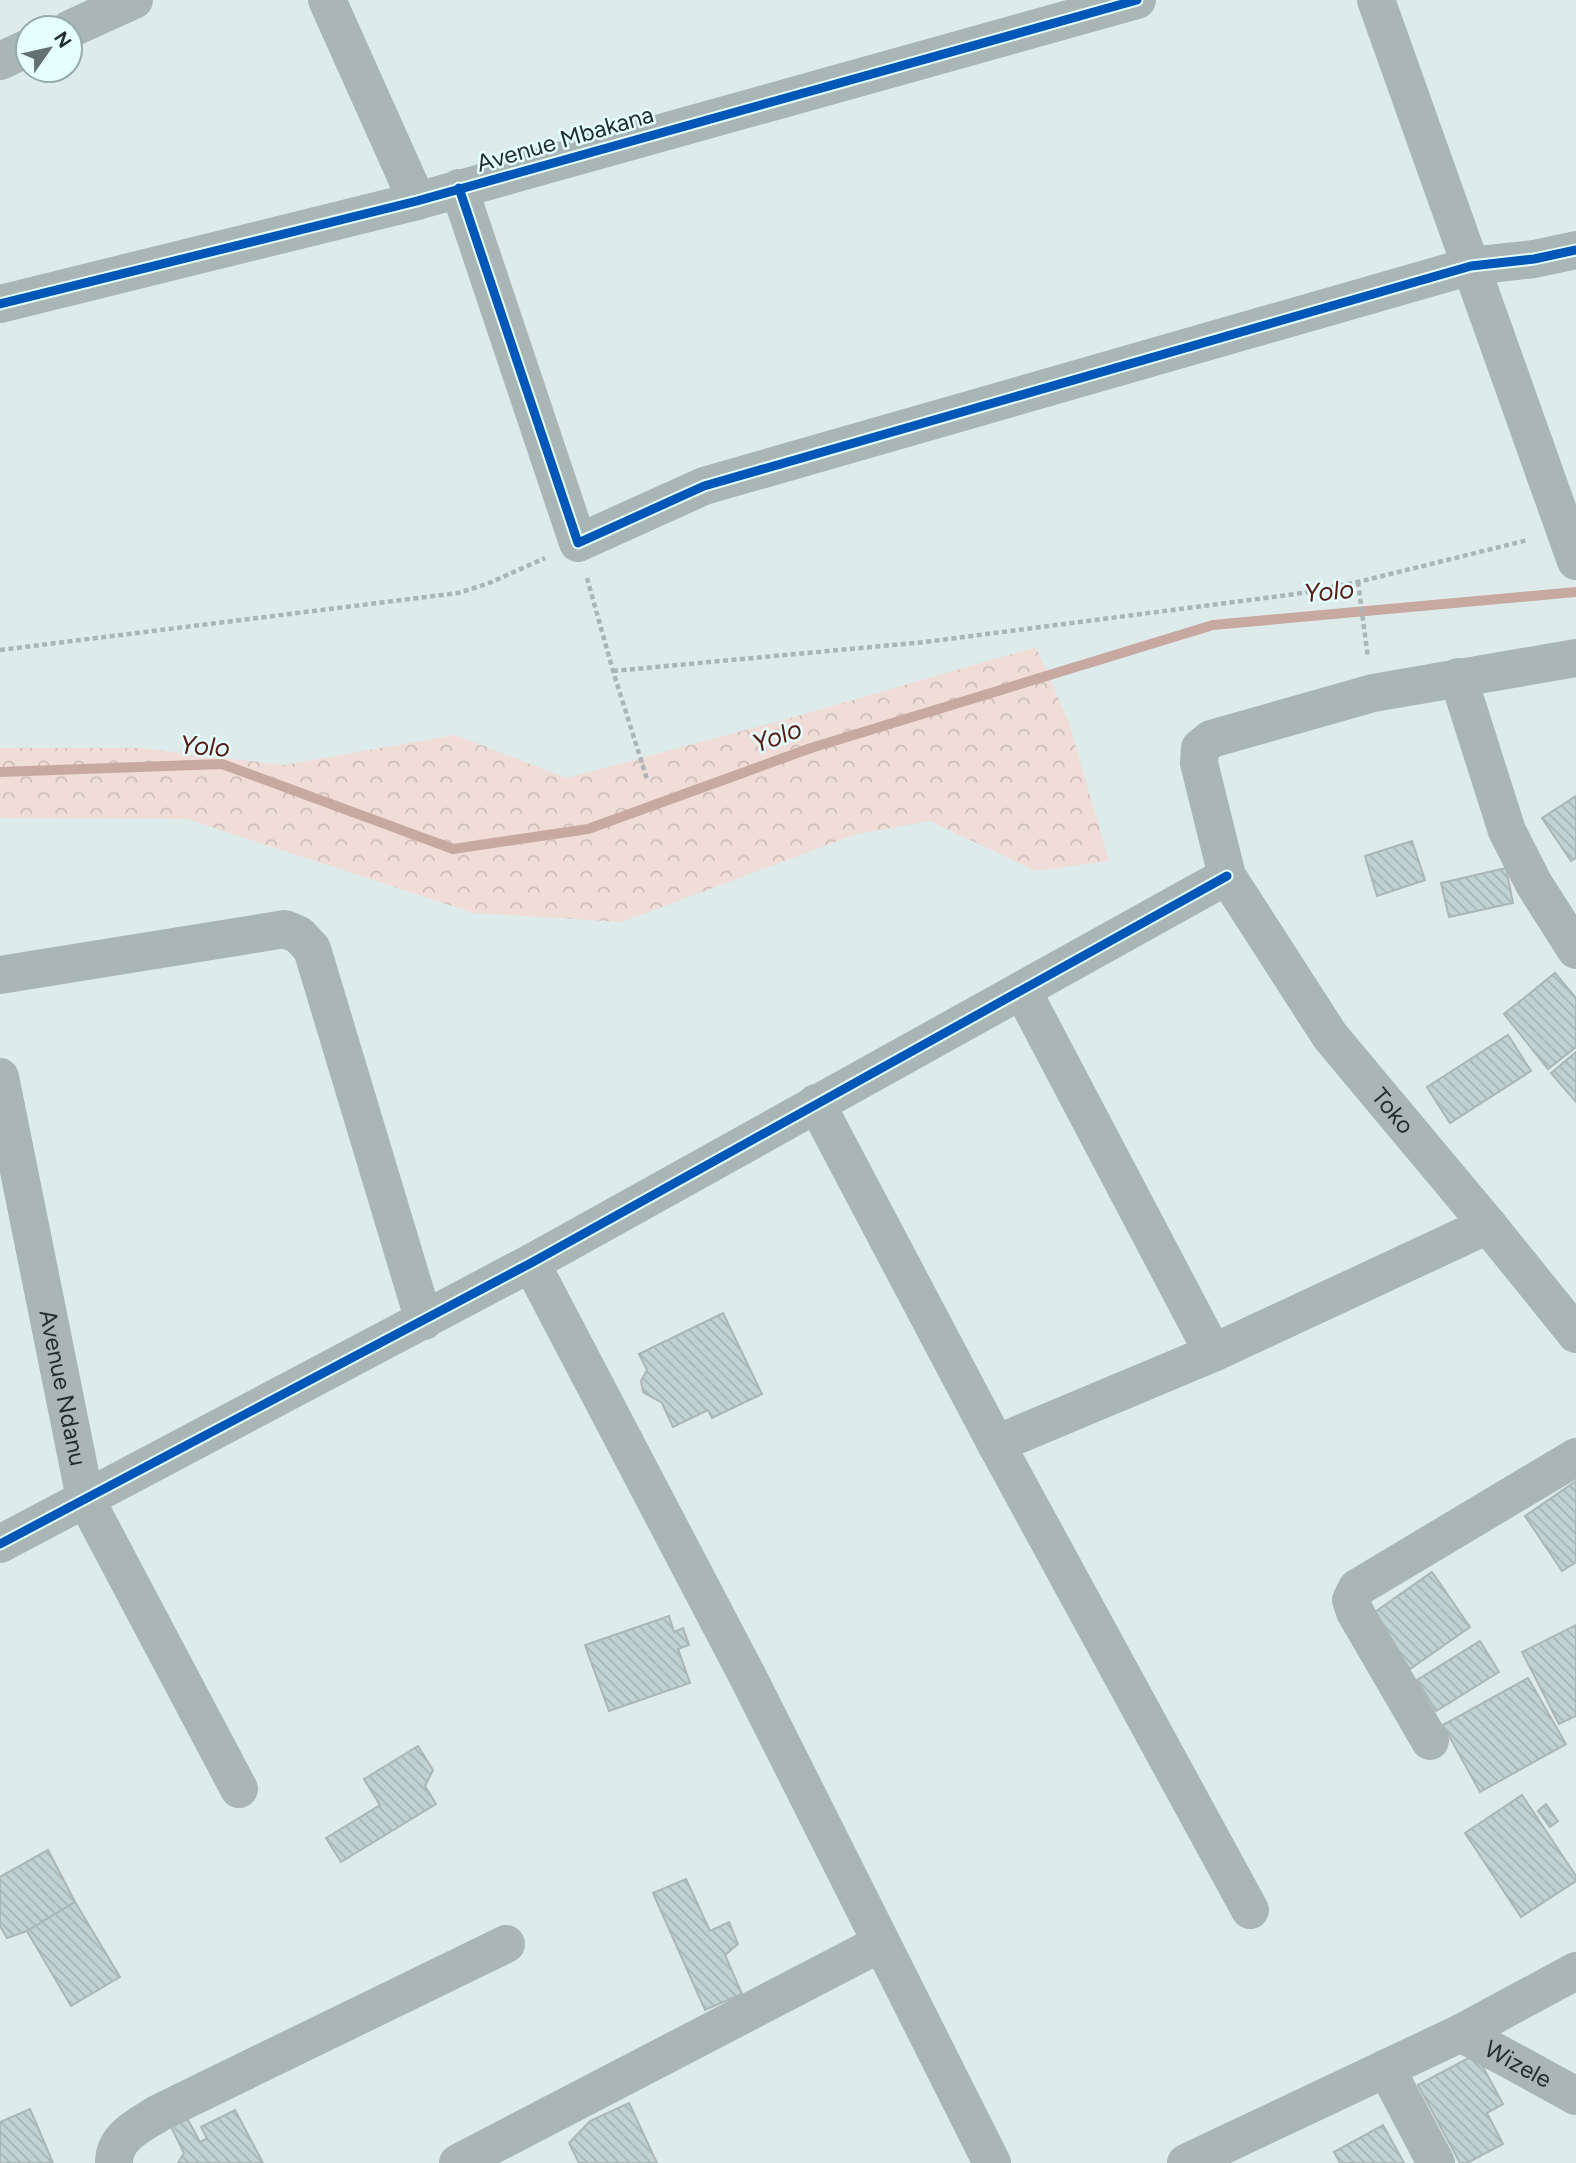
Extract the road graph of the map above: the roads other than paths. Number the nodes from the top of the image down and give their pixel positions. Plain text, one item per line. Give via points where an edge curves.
1 (134, 0) edge
2 (327, 0) edge
3 (1137, 0) edge
4 (1376, 0) edge
5 (84, 23) edge
6 (458, 188) junction
7 (417, 201) junction
8 (1576, 250) edge
9 (1471, 266) junction
10 (0, 304) edge
11 (1570, 546) edge
12 (1576, 658) edge
13 (1458, 677) junction
14 (1227, 876) junction
15 (1576, 950) edge
16 (0, 975) edge
17 (1022, 990) junction
18 (0, 1077) edge
19 (816, 1103) junction
20 (1488, 1225) junction
21 (531, 1263) junction
22 (424, 1321) junction
23 (1576, 1334) edge
24 (1213, 1353) junction
25 (996, 1444) junction
26 (1576, 1457) edge
27 (85, 1498) junction
28 (0, 1544) edge
29 (1430, 1741) dead end
30 (239, 1789) dead end
31 (1250, 1910) dead end
32 (881, 1943) junction
33 (506, 1944) dead end
34 (1576, 1971) edge
35 (1461, 2033) junction
36 (1386, 2068) junction
37 (1576, 2096) edge
38 (114, 2163) edge
39 (458, 2163) edge
40 (992, 2163) edge
41 (1186, 2163) edge
42 (1436, 2163) edge

1 - 5 street
2 - 7 street
3 - 6 street, Avenue Mbakana
4 - 9 street
6 - 7 street, Avenue Mbakana
6 - 9 street via 578,543 704,486
7 - 10 street, Avenue Mbakana
8 - 9 street
9 - 11 street
12 - 13 street
13 - 14 street, Toko via 1373,693 1211,739 1200,748 1199,763
13 - 15 street via 1507,831
14 - 17 street
14 - 20 street, Toko via 1330,1036
16 - 22 street via 285,929 299,934 312,949
17 - 19 street
17 - 24 street
18 - 27 street, Avenue Ndanu
19 - 21 street
19 - 25 street
20 - 23 street, Toko
20 - 24 street
21 - 22 street
21 - 32 street via 743,1667
22 - 27 street
24 - 25 street
25 - 31 street
26 - 29 street via 1357,1588 1351,1600 1355,1612
27 - 28 street
27 - 30 street, Avenue Ndanu
32 - 39 street
32 - 40 street
33 - 38 street via 159,2113 124,2135
34 - 35 street
35 - 36 street
35 - 37 street, Wizele
36 - 41 street
36 - 42 street

